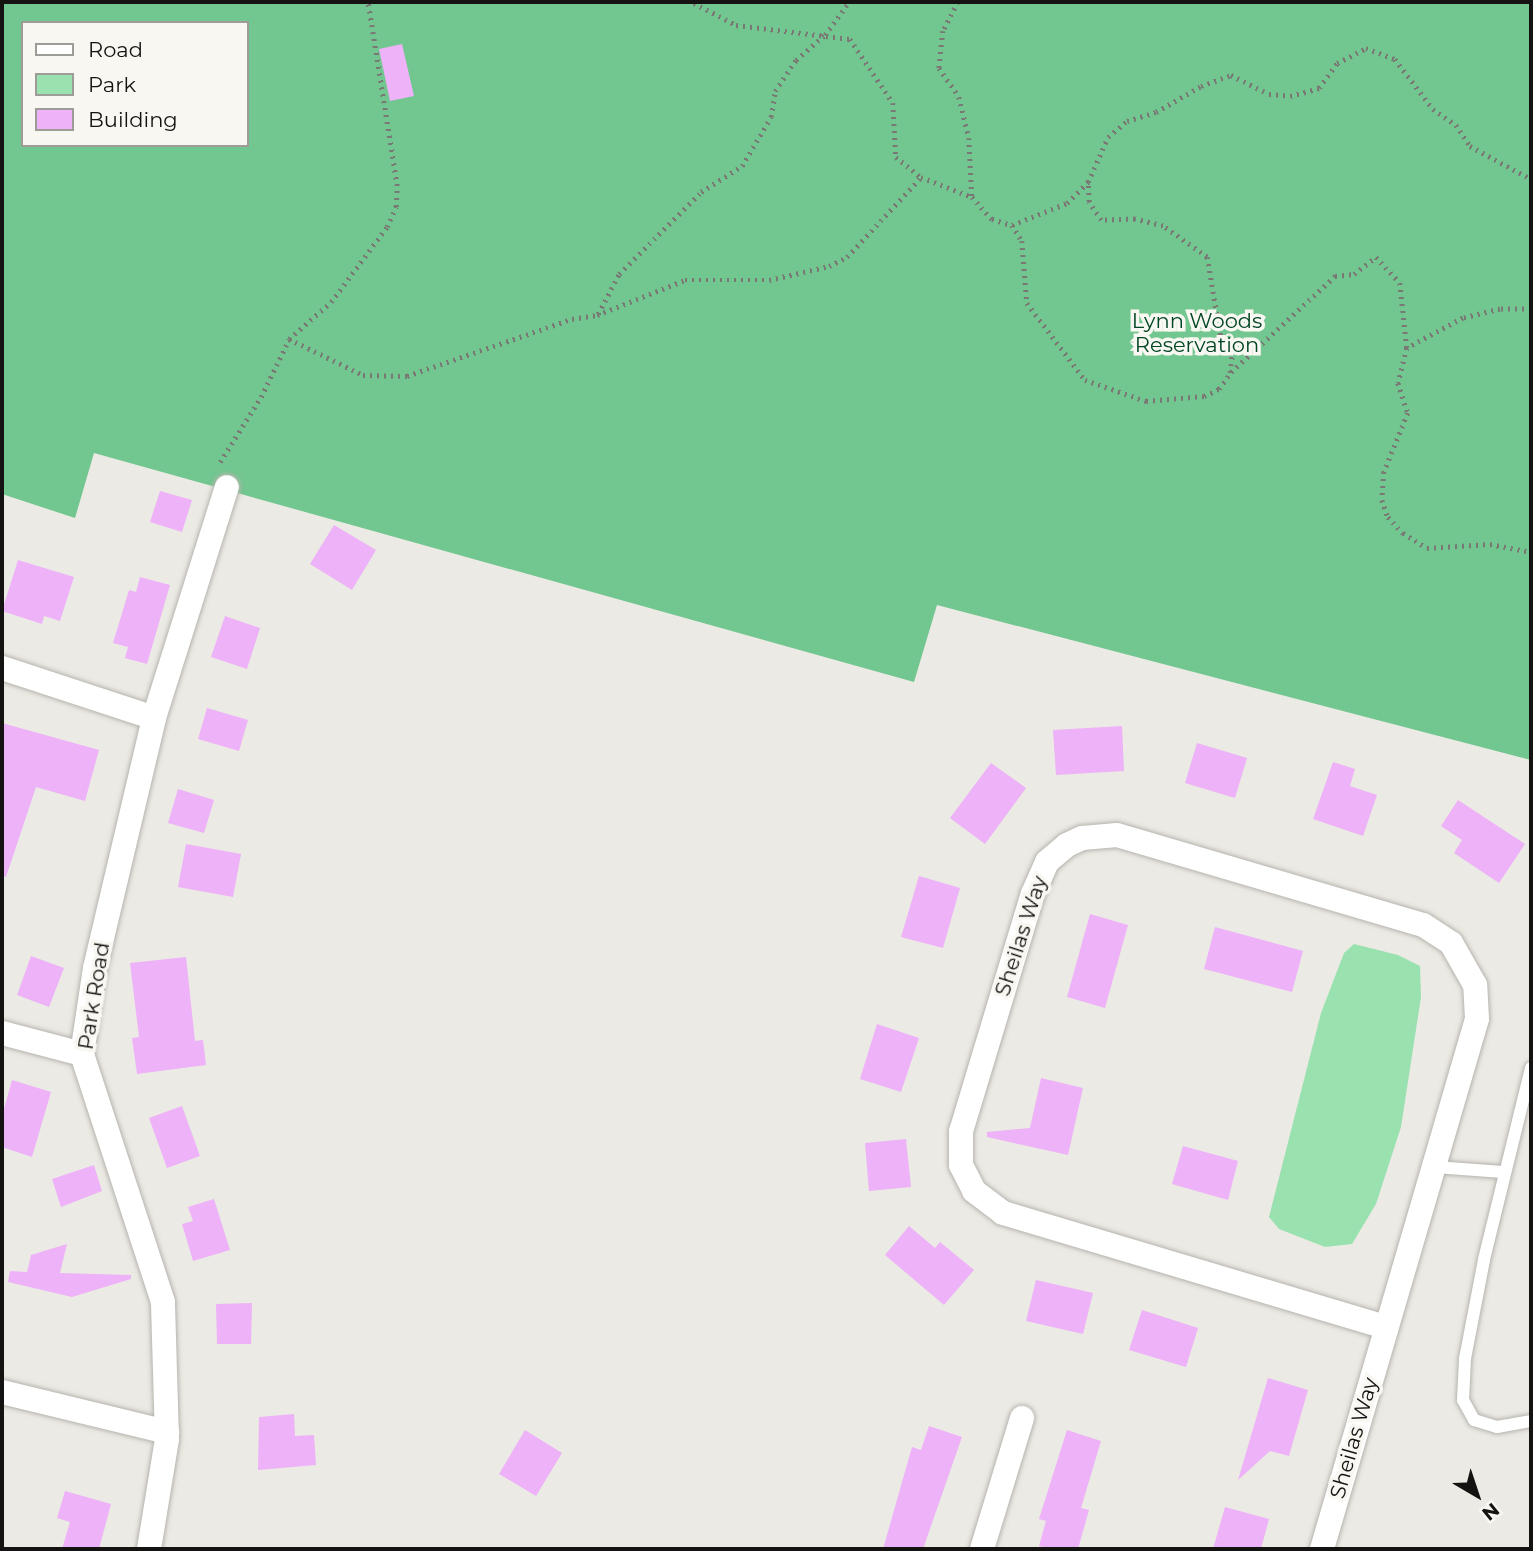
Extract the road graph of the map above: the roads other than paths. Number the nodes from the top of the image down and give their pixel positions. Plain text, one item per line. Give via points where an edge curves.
1 (228, 487) road end
2 (2, 668) edge
3 (154, 718) junction
4 (2, 1033) edge
5 (82, 1054) junction
6 (1531, 1068) edge
7 (1435, 1167) junction
8 (1503, 1172) junction
9 (1386, 1327) junction
10 (2, 1392) edge
11 (1022, 1418) dead end
12 (1531, 1421) edge
13 (167, 1432) junction
14 (149, 1549) edge
15 (982, 1549) edge
16 (1322, 1549) edge

1 - 3 street, Park Road
2 - 3 street
3 - 5 street, Park Road via 95,968
4 - 5 street
5 - 13 street, Park Road via 163,1302
6 - 8 lane
7 - 8 lane
7 - 9 street, Sheilas Way
7 - 9 street, Sheilas Way via 1477,1019 1477,1002 1462,957 1438,933 1300,886 1117,835 1082,838 1047,862 1033,893 961,1131 961,1165 974,1191 1003,1213
8 - 12 lane via 1465,1359 1463,1400 1474,1420 1497,1427
9 - 16 street, Sheilas Way
10 - 13 street
11 - 15 street
13 - 14 street, Park Road

